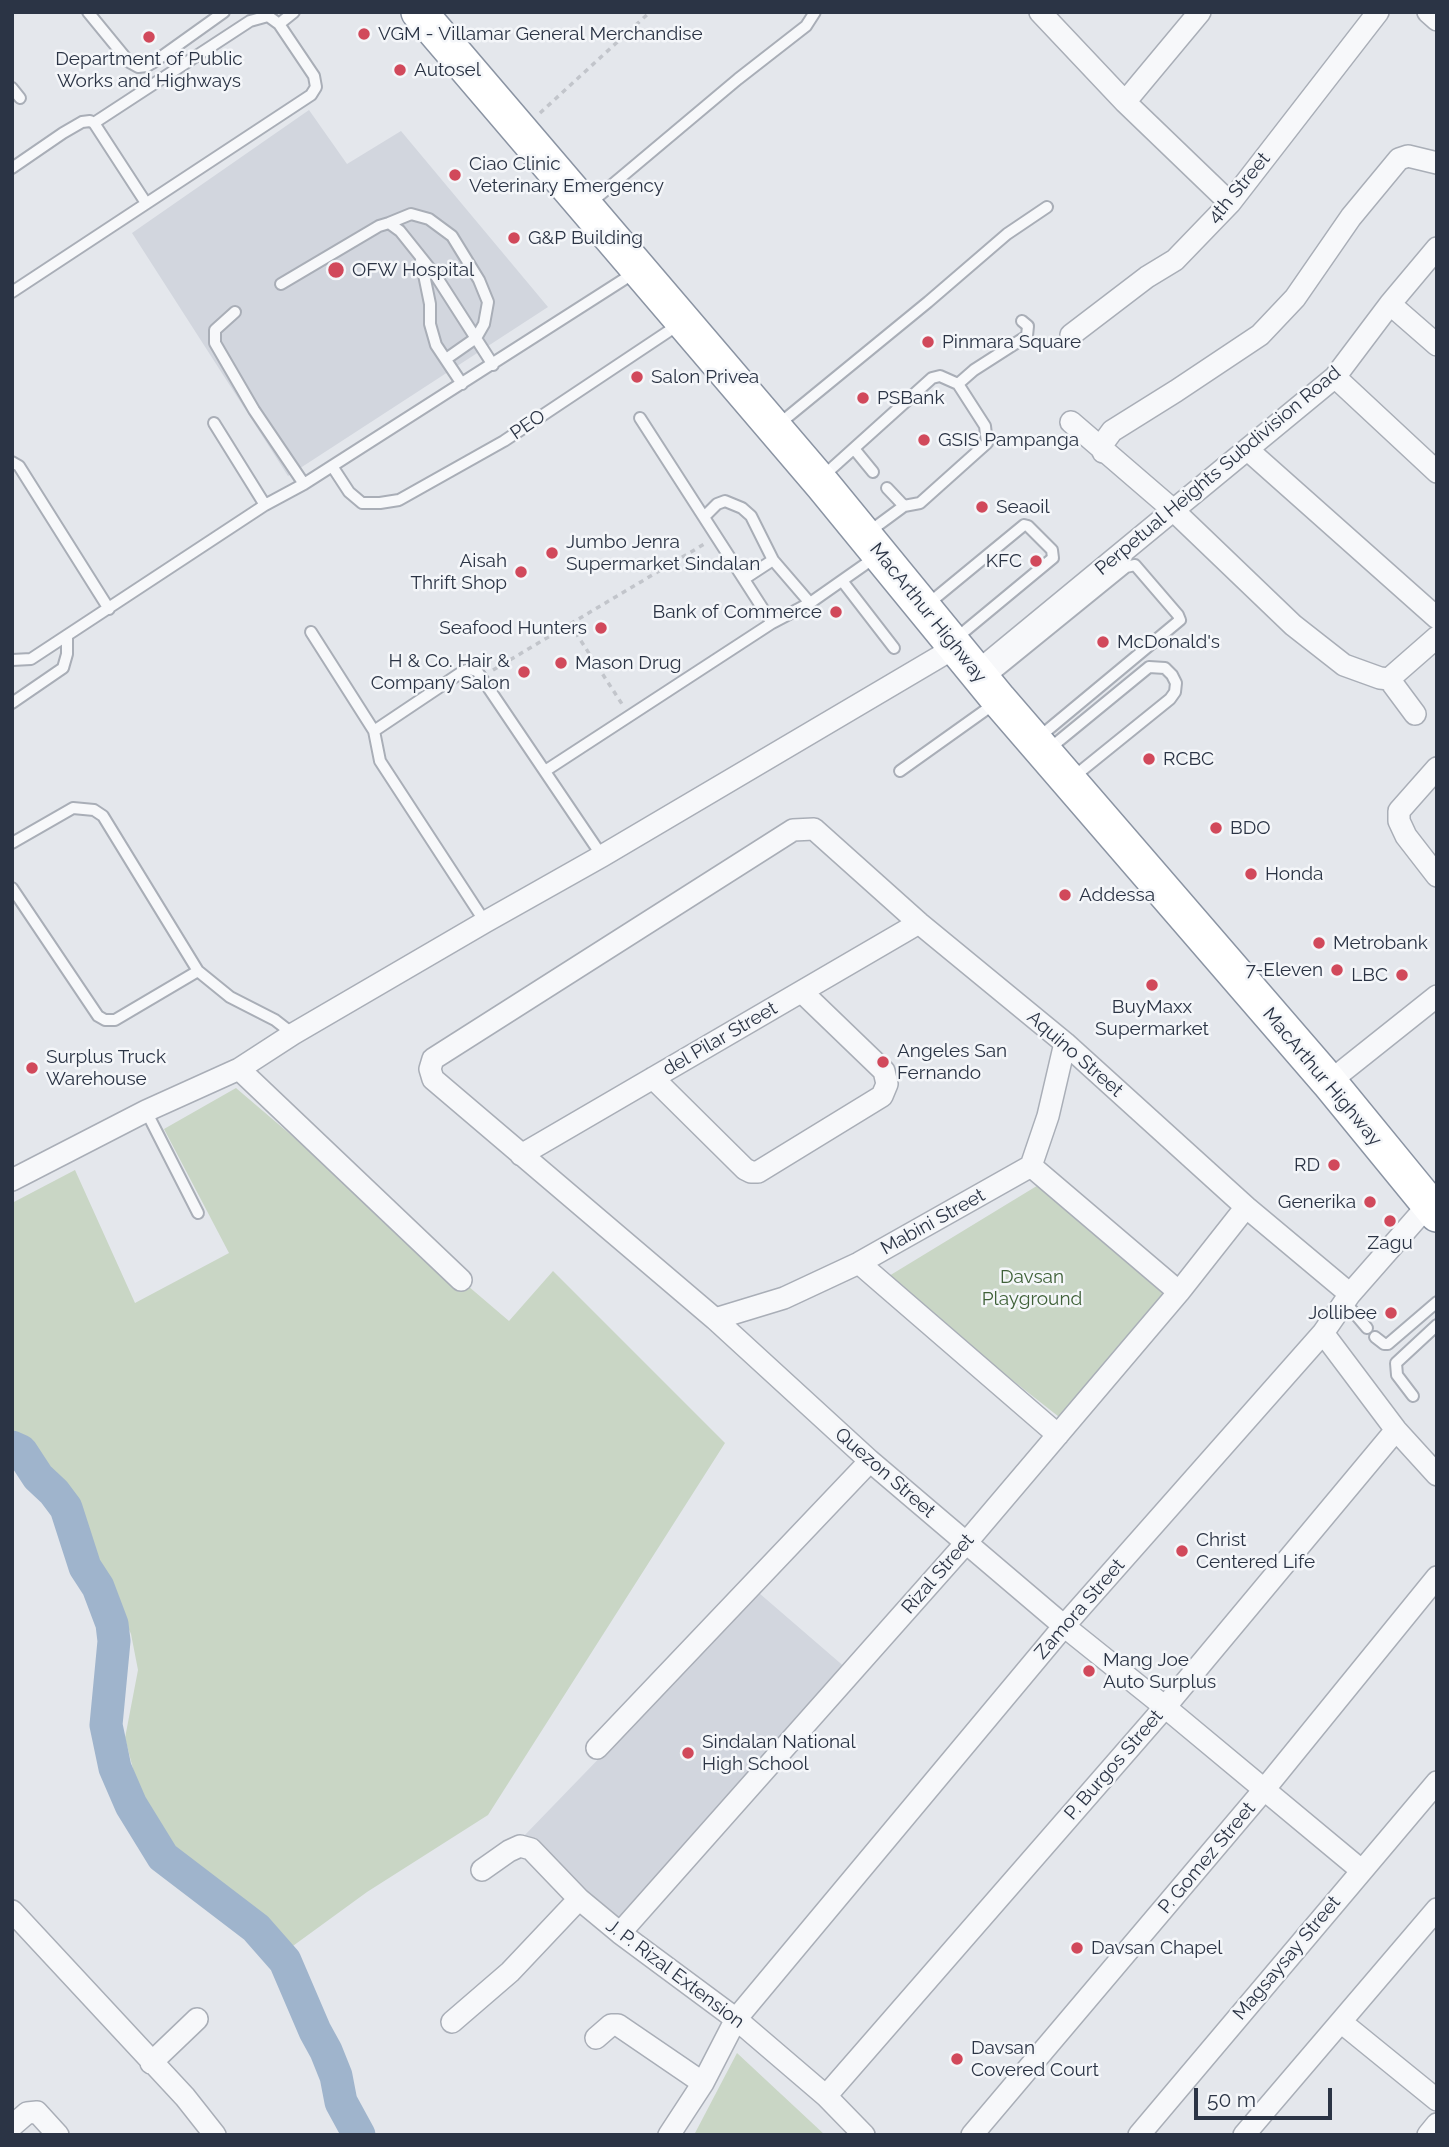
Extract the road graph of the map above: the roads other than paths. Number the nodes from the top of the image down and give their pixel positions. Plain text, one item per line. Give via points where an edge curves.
1 (88, 12) edge
2 (224, 12) edge
3 (294, 12) edge
4 (419, 12) edge
5 (815, 12) edge
6 (1040, 12) edge
7 (1200, 12) edge
8 (1378, 12) edge
9 (1428, 12) edge
10 (1437, 20) edge
11 (279, 24) junction
12 (12, 88) edge
13 (20, 98) dead end
14 (1125, 102) junction
15 (94, 123) junction
16 (1437, 163) edge
17 (12, 168) edge
18 (146, 203) junction
19 (1230, 204) junction
20 (586, 207) junction
21 (1047, 208) dead end
22 (389, 223) junction
23 (1437, 248) edge
24 (420, 256) junction
25 (640, 270) junction
26 (281, 284) dead end
27 (12, 292) edge
28 (1390, 304) junction
29 (235, 312) dead end
30 (1021, 321) dead end
31 (683, 322) junction
32 (1071, 335) dead end
33 (476, 338) junction
34 (1437, 345) edge
35 (446, 359) junction
36 (493, 365) junction
37 (1335, 377) junction
38 (462, 384) junction
39 (958, 384) junction
40 (640, 418) dead end
41 (1071, 422) dead end
42 (214, 423) dead end
43 (774, 428) junction
44 (855, 450) junction
45 (1248, 450) junction
46 (1103, 452) junction
47 (12, 462) edge
48 (332, 466) junction
49 (873, 472) dead end
50 (1437, 472) edge
51 (818, 480) junction
52 (304, 484) junction
53 (887, 488) dead end
54 (265, 505) junction
55 (904, 506) junction
56 (1172, 509) junction
57 (704, 517) junction
58 (872, 544) junction
59 (773, 560) junction
60 (744, 579) junction
61 (843, 582) junction
62 (810, 603) junction
63 (924, 606) junction
64 (109, 609) junction
65 (1437, 618) edge
66 (772, 623) junction
67 (311, 632) dead end
68 (67, 636) junction
69 (1437, 637) edge
70 (894, 648) dead end
71 (12, 660) edge
72 (974, 668) junction
73 (1389, 679) junction
74 (12, 703) edge
75 (1415, 713) dead end
76 (374, 731) junction
77 (1039, 747) junction
78 (1437, 768) edge
79 (545, 771) junction
80 (900, 771) dead end
81 (1069, 781) junction
82 (12, 843) edge
83 (602, 856) junction
84 (1437, 876) edge
85 (12, 888) edge
86 (485, 922) junction
87 (919, 923) junction
88 (198, 971) junction
89 (802, 992) junction
90 (1437, 996) edge
91 (293, 1034) junction
92 (1065, 1043) junction
93 (433, 1059) joint
94 (239, 1069) junction
95 (653, 1079) junction
96 (1329, 1083) junction
97 (146, 1111) junction
98 (521, 1155) junction
99 (1031, 1166) junction
100 (12, 1180) edge
101 (1246, 1207) junction
102 (1433, 1209) edge
103 (198, 1213) dead end
104 (859, 1264) junction
105 (461, 1280) dead end
106 (1179, 1293) junction
107 (1347, 1298) junction
108 (1437, 1301) edge
109 (715, 1319) junction
110 (1437, 1325) edge
111 (1323, 1333) junction
112 (1413, 1396) dead end
113 (1396, 1430) junction
114 (1058, 1435) junction
115 (870, 1461) junction
116 (1437, 1475) edge
117 (966, 1543) junction
118 (1437, 1577) edge
119 (1064, 1626) junction
120 (1165, 1707) junction
121 (597, 1748) dead end
122 (1437, 1782) edge
123 (1263, 1791) junction
124 (482, 1870) dead end
125 (1361, 1870) junction
126 (579, 1899) junction
127 (1437, 1909) edge
128 (12, 1911) edge
129 (620, 1933) junction
130 (197, 2019) dead end
131 (736, 2019) junction
132 (452, 2022) dead end
133 (1341, 2022) junction
134 (596, 2038) dead end
135 (151, 2063) junction
136 (703, 2083) junction
137 (826, 2096) junction
138 (1437, 2100) edge
139 (1437, 2124) edge
140 (12, 2126) edge
141 (58, 2135) edge
142 (215, 2135) edge
143 (669, 2135) edge
144 (864, 2135) edge
145 (972, 2135) edge
146 (1139, 2135) edge
147 (1244, 2135) edge
148 (1428, 2135) edge

1 - 2 lane via 138,67 154,62
3 - 11 lane
4 - 20 highway, MacArthur Highway
5 - 20 lane via 806,26
6 - 14 street
7 - 14 street
8 - 19 street, 4th Street
9 - 10 street
11 - 15 lane via 268,16 250,21
11 - 18 lane via 314,76 314,92
12 - 13 lane
14 - 19 street
15 - 17 lane via 82,122
15 - 18 lane
16 - 46 street via 1408,156 1399,159 1351,217 1295,298 1260,335 1112,431
18 - 27 lane
19 - 32 street, 4th Street via 1175,260
20 - 25 highway, MacArthur Highway
21 - 43 lane via 1007,234
22 - 24 lane
22 - 26 lane
22 - 33 lane via 411,214 429,219 452,236 488,302
23 - 28 street, Perpetual Heights Subdivision Road
24 - 33 lane
24 - 35 lane via 430,324
25 - 31 highway, MacArthur Highway
25 - 36 lane
28 - 34 street
28 - 37 street, Perpetual Heights Subdivision Road
29 - 52 lane via 215,330 215,343
30 - 39 lane via 1028,326 1027,336
31 - 43 highway, MacArthur Highway
31 - 48 lane, PEO via 504,441 399,500 362,503
33 - 35 lane
33 - 36 lane
35 - 38 lane
36 - 38 lane
37 - 45 street, Perpetual Heights Subdivision Road
37 - 50 street
38 - 48 lane
39 - 44 lane via 940,376 932,378
39 - 55 lane via 985,426 987,443 920,503
40 - 57 lane
41 - 46 street
42 - 54 lane
43 - 51 highway, MacArthur Highway
44 - 49 lane
44 - 51 lane
45 - 56 street, Perpetual Heights Subdivision Road
45 - 65 street
46 - 56 street
47 - 64 lane via 19,466
48 - 52 lane
51 - 58 highway, MacArthur Highway
52 - 54 lane
53 - 55 lane
54 - 64 lane
55 - 58 lane
56 - 72 street, Perpetual Heights Subdivision Road
56 - 73 street via 1301,632 1344,665
57 - 59 lane via 725,501 743,508
57 - 60 lane
58 - 61 lane
58 - 63 highway, MacArthur Highway
59 - 60 lane
59 - 62 lane
60 - 66 lane
61 - 62 lane
61 - 70 lane
62 - 66 lane
63 - 72 highway, MacArthur Highway
63 - 72 lane via 1024,525 1052,550 1053,558
64 - 68 lane
66 - 79 lane
67 - 76 lane
68 - 71 lane via 31,659
68 - 74 lane via 63,668
69 - 73 street
72 - 77 highway, MacArthur Highway
72 - 77 lane via 1130,564 1178,615 1180,621
72 - 80 lane
72 - 83 street, Perpetual Heights Subdivision Road
73 - 75 street
76 - 79 lane via 469,669 477,671
76 - 86 lane via 380,761
77 - 81 highway, MacArthur Highway
77 - 81 lane via 1149,667 1165,668 1172,675 1176,683 1170,699
78 - 84 street via 1399,811 1399,821
79 - 83 lane
81 - 96 highway, MacArthur Highway
82 - 88 lane via 73,808 103,816
83 - 86 street, Perpetual Heights Subdivision Road
85 - 88 lane via 105,1020 114,1020
86 - 91 street, Perpetual Heights Subdivision Road
87 - 89 street, del Pilar Street
87 - 92 street, Aquino Street
87 - 93 street, Aquino Street via 814,829 793,830
88 - 91 lane via 230,997
89 - 95 street, del Pilar Street
89 - 95 street via 884,1071 887,1084 882,1096 758,1172 745,1169
90 - 96 street
91 - 94 street, Perpetual Heights Subdivision Road
92 - 99 street
92 - 101 street, Aquino Street
93 - 98 street, Quezon Street via 433,1079
94 - 97 street, Perpetual Heights Subdivision Road
94 - 105 street
95 - 98 street, del Pilar Street
96 - 102 highway, MacArthur Highway
97 - 100 street, Perpetual Heights Subdivision Road
97 - 103 lane
98 - 109 street, Quezon Street
99 - 104 street, Mabini Street
99 - 106 street
101 - 106 street, Rizal Street
101 - 107 street, Aquino Street
102 - 107 street, Zamora Street
104 - 109 street, Mabini Street via 783,1298
104 - 114 street
106 - 114 street, Rizal Street
107 - 108 lane via 1384,1344
107 - 111 street, Zamora Street
109 - 115 street, Quezon Street
110 - 112 lane via 1396,1363 1397,1375
111 - 113 street
111 - 119 street, Zamora Street
113 - 116 street
113 - 120 street, P. Burgos Street
114 - 117 street, Rizal Street
115 - 117 street, Quezon Street
115 - 121 street
117 - 119 street, Quezon Street
117 - 129 street, Rizal Street
118 - 123 street, P. Gomez Street
119 - 120 street, Quezon Street
119 - 131 street, Zamora Street
120 - 123 street, Quezon Street
120 - 137 street, P. Burgos Street
122 - 125 street, Magsaysay Street
123 - 125 street, Quezon Street
123 - 145 street, P. Gomez Street
124 - 126 street, J. P. Rizal Extension via 520,1846 531,1849
125 - 146 street, Magsaysay Street
126 - 129 street, J. P. Rizal Extension
126 - 132 street via 510,1972
127 - 133 street
128 - 135 street
129 - 131 street, J. P. Rizal Extension
130 - 135 street
131 - 136 street, Zamora Street
131 - 137 street, J. P. Rizal Extension
133 - 138 street
133 - 147 street
134 - 136 street via 611,2025 618,2025
135 - 142 street
136 - 143 street, Zamora Street
137 - 144 street, J. P. Rizal Extension
139 - 148 street
140 - 141 street via 27,2113 37,2112

